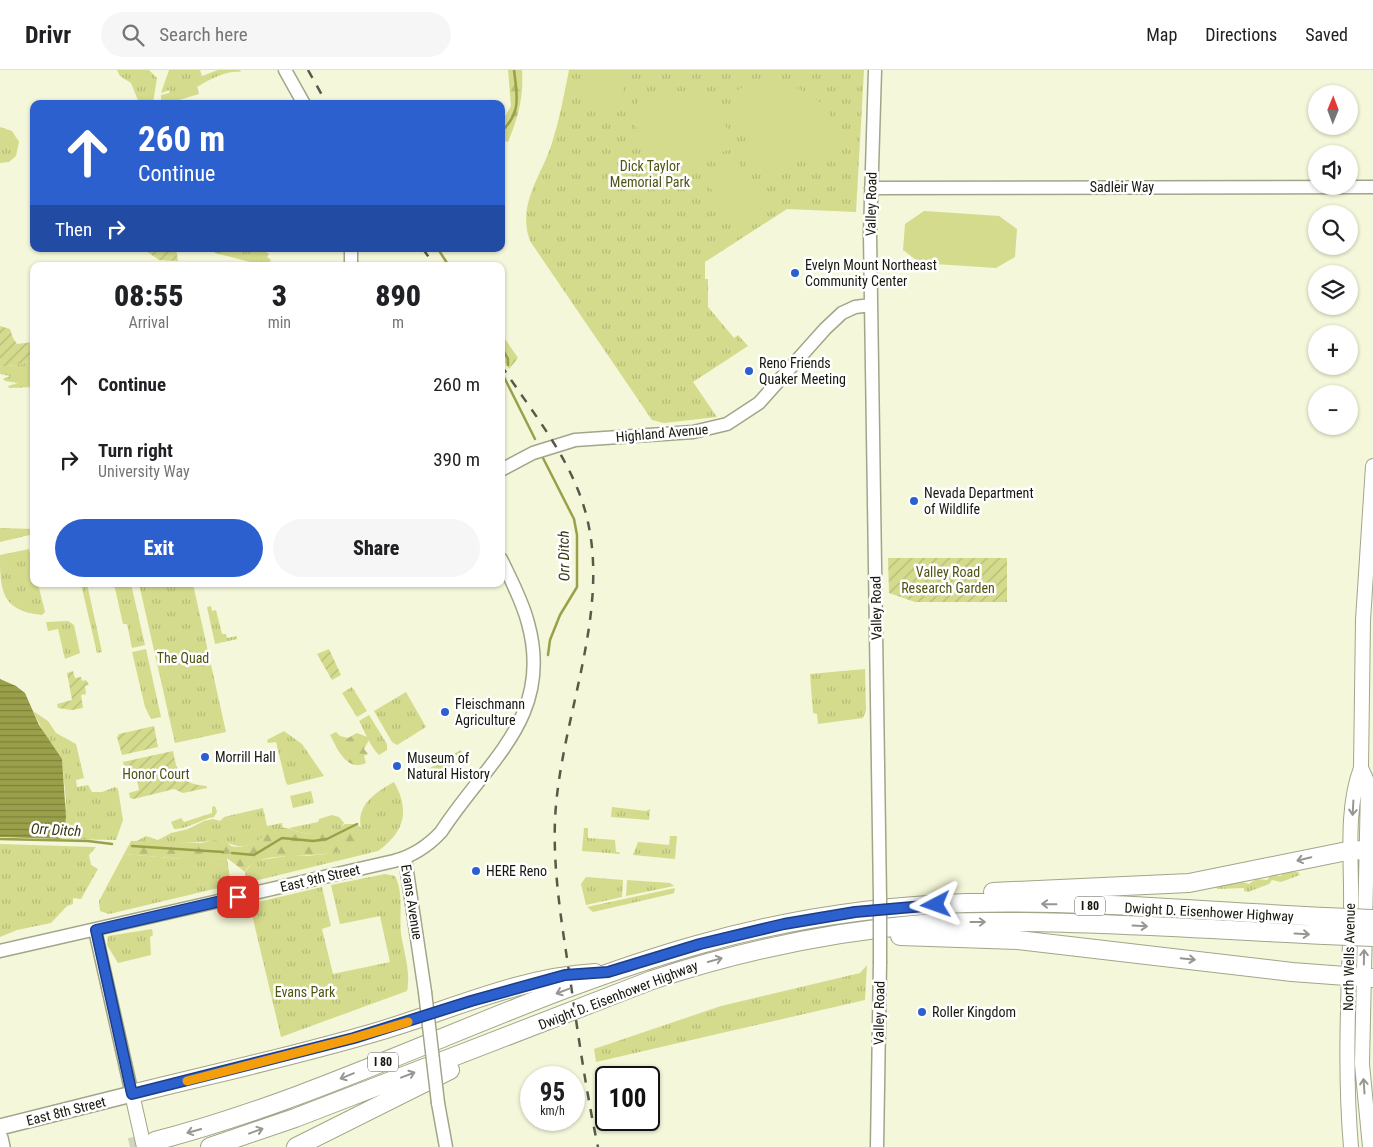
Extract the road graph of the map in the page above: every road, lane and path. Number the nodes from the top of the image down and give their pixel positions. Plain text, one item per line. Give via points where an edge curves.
1 (285, 70) edge
2 (875, 70) edge
3 (302, 100) edge
4 (1373, 186) edge
5 (871, 188) junction
6 (871, 305) junction
7 (1373, 466) edge
8 (505, 468) edge
9 (505, 567) edge
10 (1367, 662) edge
11 (1364, 850) edge
12 (405, 858) junction
13 (855, 912) junction
14 (1373, 919) edge
15 (1324, 926) junction
16 (96, 930) junction
17 (859, 932) junction
18 (1373, 937) edge
19 (0, 951) edge
20 (608, 972) junction
21 (1362, 978) edge
22 (538, 1025) junction
23 (132, 1094) junction
24 (0, 1127) edge
25 (0, 1138) edge
26 (149, 1144) edge
27 (2, 1147) edge
28 (210, 1147) edge
29 (296, 1147) edge
30 (446, 1147) edge
31 (877, 1147) edge
32 (1351, 1147) edge
33 (1370, 1147) edge

1 - 3 street
2 - 5 street, Valley Road
4 - 5 street, Sadleir Way
5 - 6 street, Valley Road
6 - 8 street, Highland Avenue via 842,313 759,403 728,424 693,432 575,440 533,452
6 - 31 street, Valley Road, bridge via 880,874
7 - 10 main road, North Wells Avenue
9 - 12 street, Evans Avenue via 522,603 530,632 534,679 527,707 512,736 441,832 422,849
10 - 11 main road, North Wells Avenue via 1361,768 1354,793
11 -> 13 highway via 1189,883 916,896
11 - 21 main road, North Wells Avenue
12 - 16 street, East 9th Street
12 - 30 street, Evans Avenue, bridge
15 -> 13 highway, Dwight D. Eisenhower Highway / I 80 via 1005,903
13 - 20 highway, Dwight D. Eisenhower Highway / I 80 via 784,924 709,942
14 - 15 highway, Dwight D. Eisenhower Highway / I 80, bridge
17 -> 15 highway, Dwight D. Eisenhower Highway / I 80 via 932,924 1065,922
15 - 18 highway, Dwight D. Eisenhower Highway / I 80, bridge
16 - 19 street, East 9th Street
16 - 23 street
17 -> 21 highway via 903,937 1018,940
22 -> 17 highway, Dwight D. Eisenhower Highway / I 80 via 703,963 789,942
20 - 23 highway via 565,975 354,1038
20 -> 26 highway, Dwight D. Eisenhower Highway / I 80 via 275,1104
21 - 32 main road, North Wells Avenue via 1348,1087
33 -> 21 main road, North Wells Avenue via 1362,1064
28 -> 22 highway, Dwight D. Eisenhower Highway / I 80
22 - 29 highway
23 - 24 main road, East 8th Street
23 - 26 main road
25 - 27 main road

